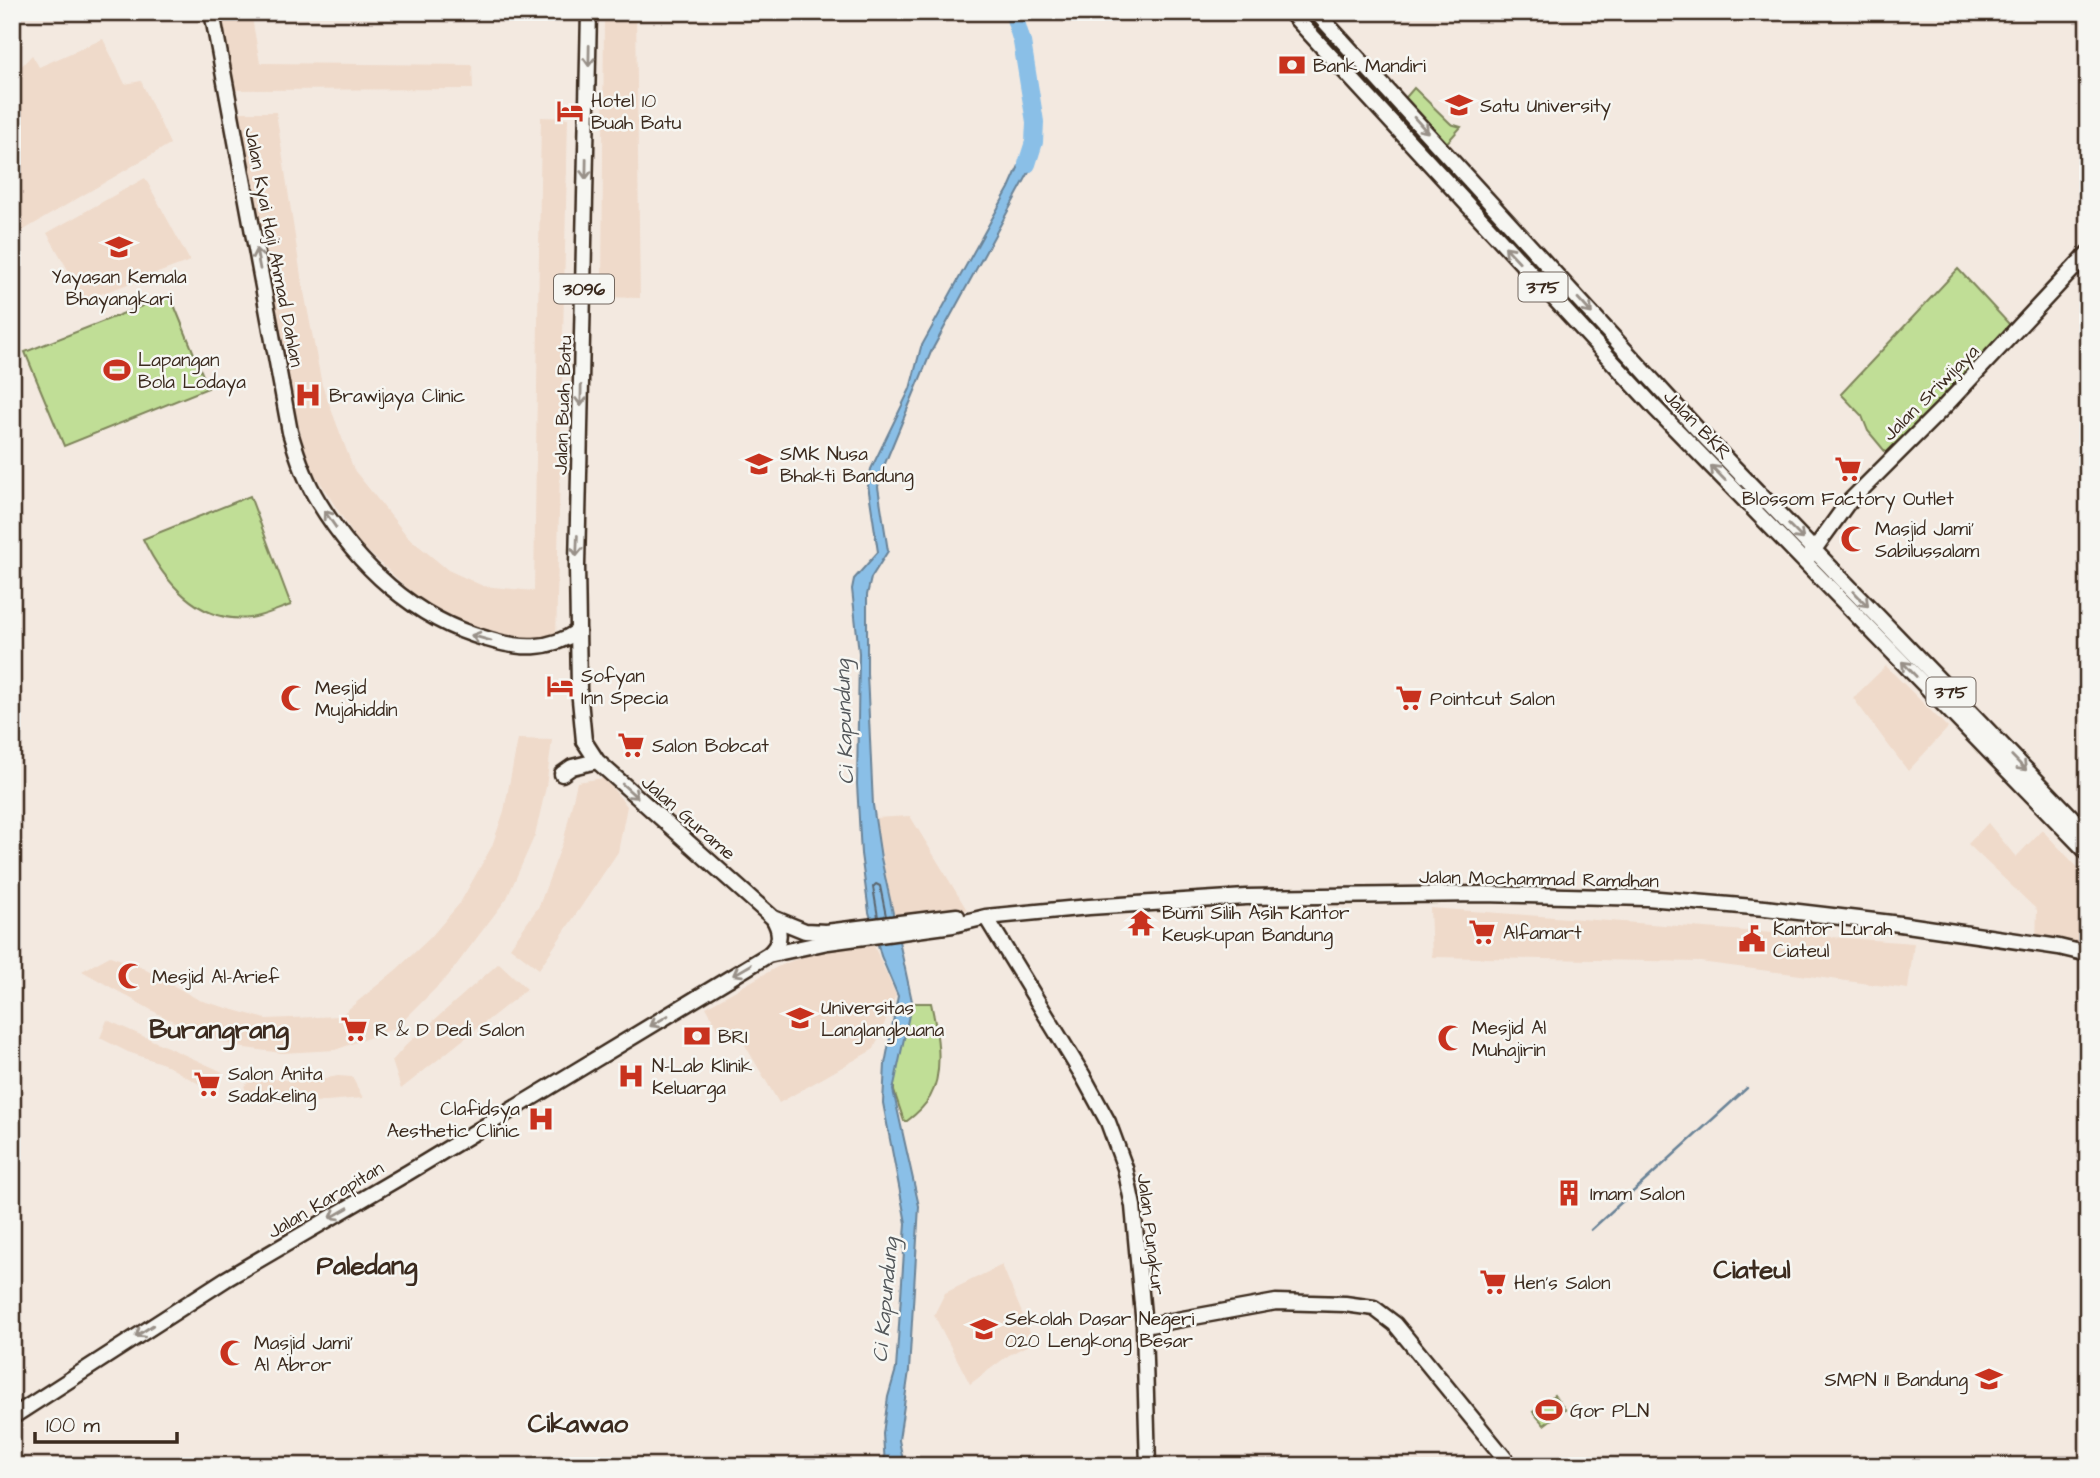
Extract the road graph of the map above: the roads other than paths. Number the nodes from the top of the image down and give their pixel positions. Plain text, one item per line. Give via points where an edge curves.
1 (212, 12) edge
2 (589, 12) edge
3 (1290, 12) edge
4 (1316, 12) edge
5 (2088, 253) edge
6 (1814, 550) junction
7 (1804, 562) junction
8 (578, 631) junction
9 (584, 741) joint
10 (597, 761) junction
11 (562, 775) dead end
12 (2088, 834) edge
13 (2088, 853) edge
14 (986, 917) junction
15 (773, 918) junction
16 (864, 932) junction
17 (2088, 954) edge
18 (768, 956) junction
19 (1144, 1325) junction
20 (12, 1417) edge
21 (1148, 1466) edge
22 (1511, 1466) edge

8 -> 1 main road, Jalan Kyai Haji Ahmad Dahlan via 548,646 522,647 471,635 430,617 373,571 317,500 290,432
2 -> 8 main road, Jalan Buah Batu / 3096
7 -> 3 main road, Jalan BKR / 375
4 -> 6 main road, Jalan BKR / 375 via 1698,430
5 - 6 main road, Jalan Sriwijaya via 1847,504
6 - 7 main road, Jalan Sriwijaya
6 -> 12 main road, Jalan BKR / 375
13 -> 7 main road, Jalan BKR / 375
8 - 9 main road, Jalan Buah Batu
9 - 10 main road, Jalan Gurame
10 - 11 main road via 572,767
10 -> 15 main road, Jalan Gurame
14 - 16 main road, Jalan Mochammad Ramdhan
14 - 17 main road, Jalan Mochammad Ramdhan via 1246,897 1483,894 1647,898 1900,924
14 - 19 main road, Jalan Pungkur via 1108,1122 1131,1198
15 - 16 main road, Jalan Mochammad Ramdhan via 805,931
15 - 18 main road via 780,938
16 - 18 main road, Jalan Mochammad Ramdhan
18 -> 20 main road, Jalan Karapitan via 226,1279
19 - 21 main road, Jalan Pungkur
19 - 22 main road via 1276,1303 1374,1308 1395,1324

